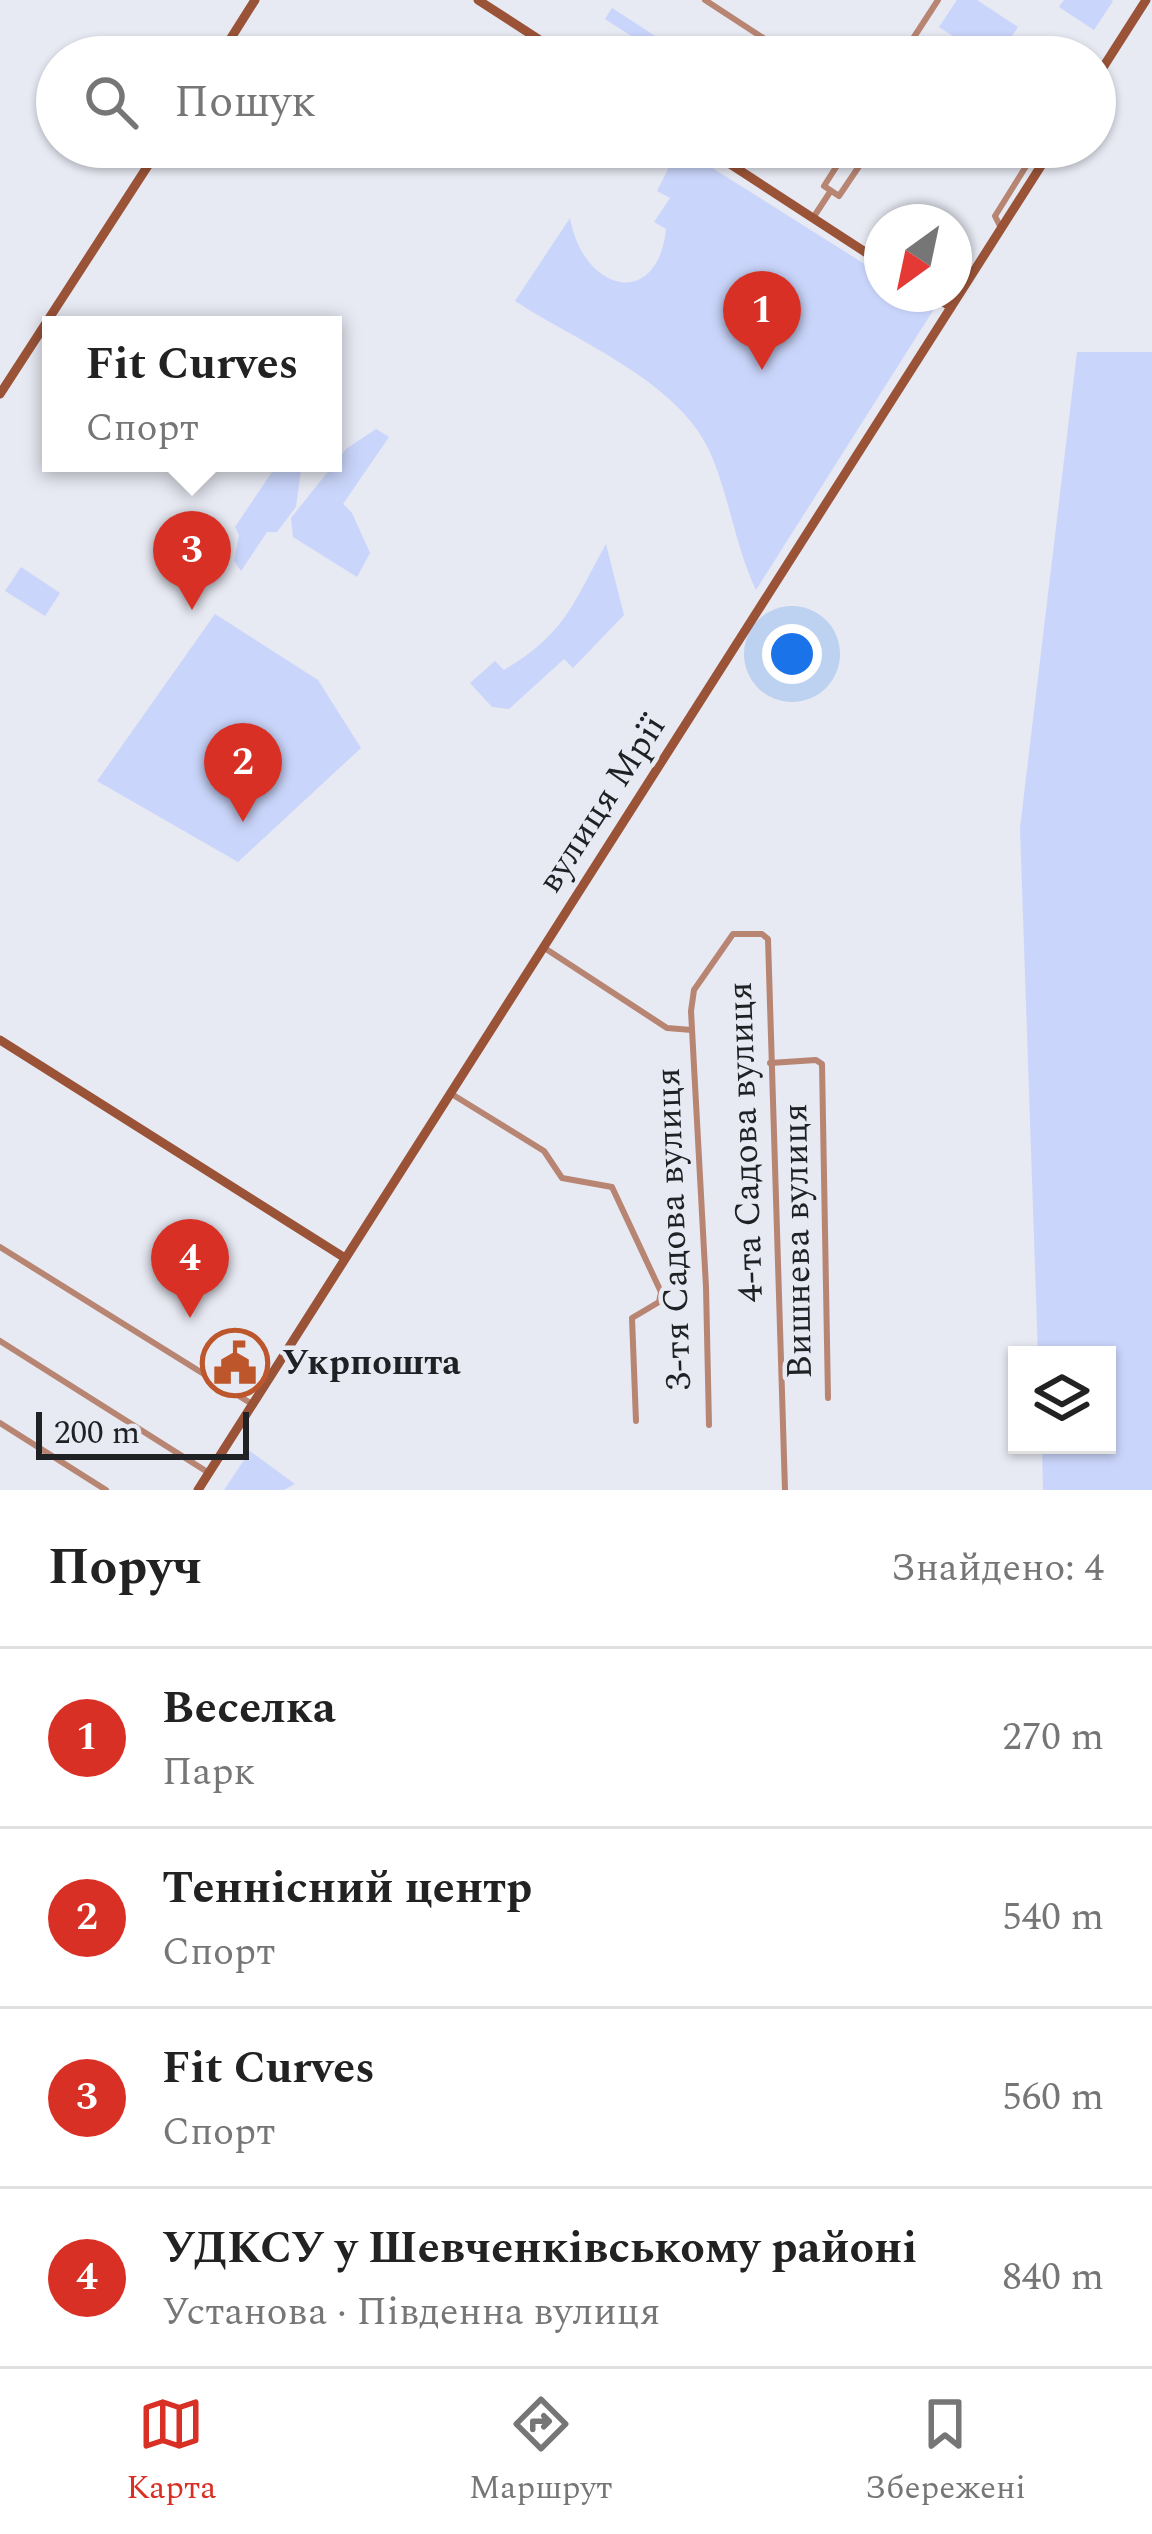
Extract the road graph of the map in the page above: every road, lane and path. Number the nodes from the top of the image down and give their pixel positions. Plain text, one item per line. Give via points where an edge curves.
1 (256, 0) edge
2 (478, 0) edge
3 (705, 0) edge
4 (938, 0) edge
5 (1146, 0) edge
6 (232, 36) edge
7 (534, 36) edge
8 (760, 36) edge
9 (915, 36) edge
10 (1116, 47) edge
11 (146, 168) edge
12 (737, 168) edge
13 (836, 168) edge
14 (858, 168) edge
15 (1025, 168) edge
16 (1040, 168) edge
17 (830, 192) junction
18 (814, 218) junction
19 (1002, 227) junction
20 (864, 250) edge
21 (972, 275) edge
22 (948, 312) edge
23 (51, 316) edge
24 (42, 329) edge
25 (0, 394) edge
26 (543, 947) junction
27 (692, 1030) junction
28 (0, 1040) edge
29 (770, 1063) junction
30 (450, 1093) junction
31 (0, 1247) edge
32 (345, 1258) junction
33 (0, 1341) edge
34 (828, 1398) dead end
35 (252, 1404) junction
36 (636, 1421) dead end
37 (0, 1423) edge
38 (709, 1425) dead end
39 (208, 1473) junction
40 (106, 1490) edge
41 (198, 1490) edge
42 (785, 1490) edge

1 - 6 street
2 - 7 street
3 - 8 street
4 - 9 street
5 - 10 street
11 - 23 street
12 - 18 street
13 - 17 street via 824,186
14 - 17 street via 839,196
15 - 19 street via 995,216
16 - 19 street, вулиця Мрії
17 - 18 street
18 - 20 street
19 - 21 street, вулиця Мрії
22 - 26 street, вулиця Мрії
24 - 25 street
26 - 27 street via 668,1028
26 - 30 street, вулиця Мрії
27 - 29 street, 4-та Садова вулиця via 694,990 733,934 762,934
27 - 38 street, 3-тя Садова вулиця
28 - 32 street
29 - 34 street, Вишнева вулиця via 821,1064
29 - 42 street, 4-та Садова вулиця
30 - 32 street, вулиця Мрії
30 - 36 street via 544,1151 562,1178 612,1187 660,1288 659,1302 632,1318
31 - 35 street
32 - 35 street, вулиця Мрії
33 - 39 street
35 - 39 street, вулиця Мрії
37 - 40 street
39 - 41 street, вулиця Мрії

